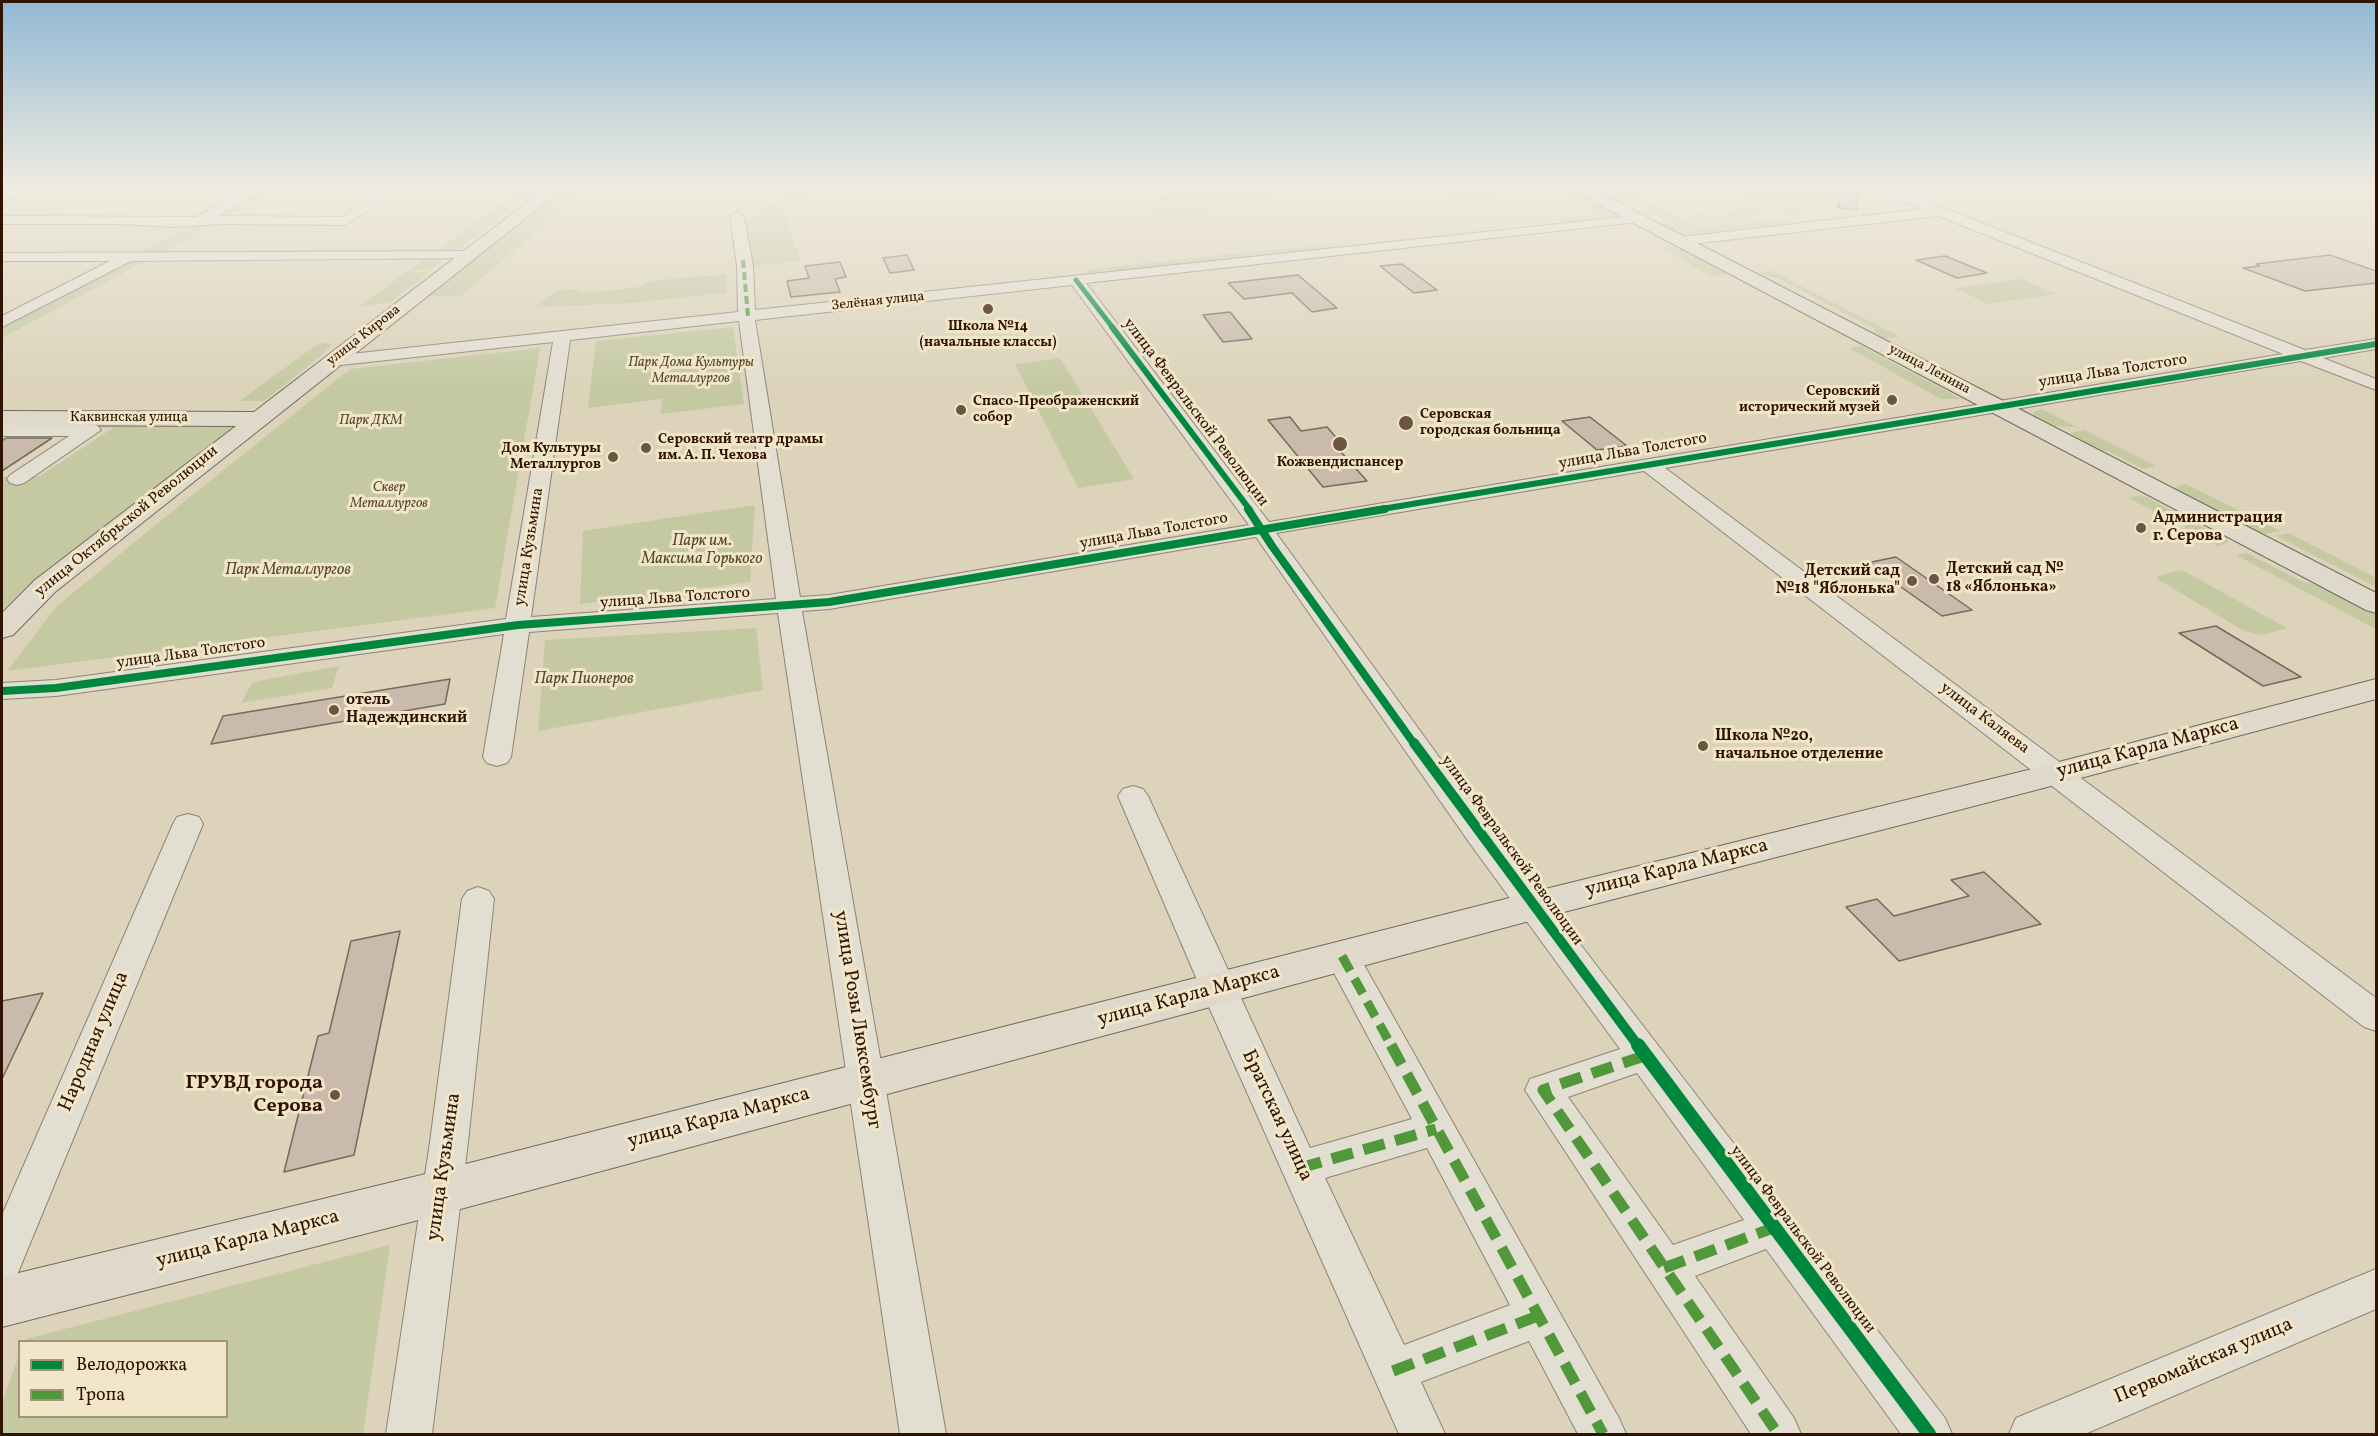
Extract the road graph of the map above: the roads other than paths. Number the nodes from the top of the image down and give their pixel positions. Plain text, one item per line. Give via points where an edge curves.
1 (133, 254) edge
2 (742, 254) edge
3 (1312, 254) edge
4 (1707, 254) edge
5 (2047, 254) edge
6 (469, 255) joint
7 (129, 256) junction
8 (2, 257) edge
9 (1076, 280) junction
10 (748, 316) junction
11 (2, 322) edge
12 (562, 337) junction
13 (2376, 344) edge
14 (2304, 356) junction
15 (332, 361) junction
16 (2376, 385) edge
17 (1996, 405) junction
18 (2, 418) edge
19 (257, 419) junction
20 (2, 430) edge
21 (1649, 465) junction
22 (17, 479) dead end
23 (1263, 529) junction
24 (2376, 604) edge
25 (791, 606) junction
26 (518, 625) junction
27 (2, 629) edge
28 (56, 688) junction
29 (2376, 689) edge
30 (2, 691) edge
31 (2, 704) edge
32 (497, 757) dead end
33 (2056, 774) junction
34 (1133, 796) dead end
35 (188, 824) dead end
36 (478, 899) dead end
37 (1533, 906) junction
38 (1342, 957) junction
39 (1218, 989) junction
40 (2376, 1017) edge
41 (1644, 1056) junction
42 (865, 1081) junction
43 (1436, 1129) junction
44 (1300, 1168) junction
45 (442, 1192) junction
46 (1773, 1228) junction
47 (2, 1261) edge
48 (1664, 1268) junction
49 (2376, 1289) edge
50 (2, 1302) edge
51 (1539, 1316) junction
52 (1393, 1371) junction
53 (409, 1434) edge
54 (923, 1434) edge
55 (1422, 1434) edge
56 (1603, 1434) edge
57 (1778, 1434) edge
58 (1929, 1434) edge
59 (2032, 1434) edge

1 - 7 street
2 - 10 street, улица Розы Люксембург
3 - 9 street, Зелёная улица
4 - 17 main road, улица Ленина
5 - 14 street
6 - 7 street
6 - 15 main road, улица Кирова
7 - 8 street
7 - 11 street
9 - 10 street, Зелёная улица
9 - 23 street, улица Февральской Революции
10 - 12 street, Зелёная улица
10 - 25 street, улица Розы Люксембург via 769,480
12 - 15 street, Зелёная улица
12 - 26 street, улица Кузьмина
13 - 14 street, улица Льва Толстого
14 - 16 street
14 - 17 street, улица Льва Толстого
15 - 19 main road, улица Кирова
17 - 21 street, улица Льва Толстого
17 - 24 main road, улица Ленина
18 - 19 main road, Каквинская улица
19 - 27 main road, улица Октябрьской Революции via 45,586
20 - 22 street via 91,430
21 - 23 street, улица Льва Толстого
21 - 33 street, улица Каляева
23 - 25 street, улица Льва Толстого
23 - 37 street, улица Февральской Революции
25 - 26 street, улица Льва Толстого
25 - 42 street, улица Розы Люксембург
26 - 28 street, улица Льва Толстого
26 - 32 street, улица Кузьмина
28 - 30 street, улица Льва Толстого
28 - 31 street
29 - 33 main road, улица Карла Маркса
33 - 37 main road, улица Карла Маркса
33 - 40 street, улица Каляева
34 - 39 street, Братская улица
35 - 47 street, Народная улица
36 - 45 street, улица Кузьмина
37 - 38 main road, улица Карла Маркса
37 - 41 street, улица Февральской Революции
38 - 39 main road, улица Карла Маркса
38 - 43 street
39 - 42 main road, улица Карла Маркса
39 - 44 street, Братская улица
41 - 46 street, улица Февральской Революции
41 - 48 street via 1543,1090
42 - 45 main road, улица Карла Маркса
42 - 54 street, улица Розы Люксембург
43 - 44 street
43 - 51 street
44 - 52 street, Братская улица
45 - 50 main road, улица Карла Маркса
45 - 53 street, улица Кузьмина
46 - 48 street
46 - 58 street, улица Февральской Революции
48 - 57 street
49 - 59 street, Первомайская улица
51 - 52 street
51 - 56 street
52 - 55 street, Братская улица

